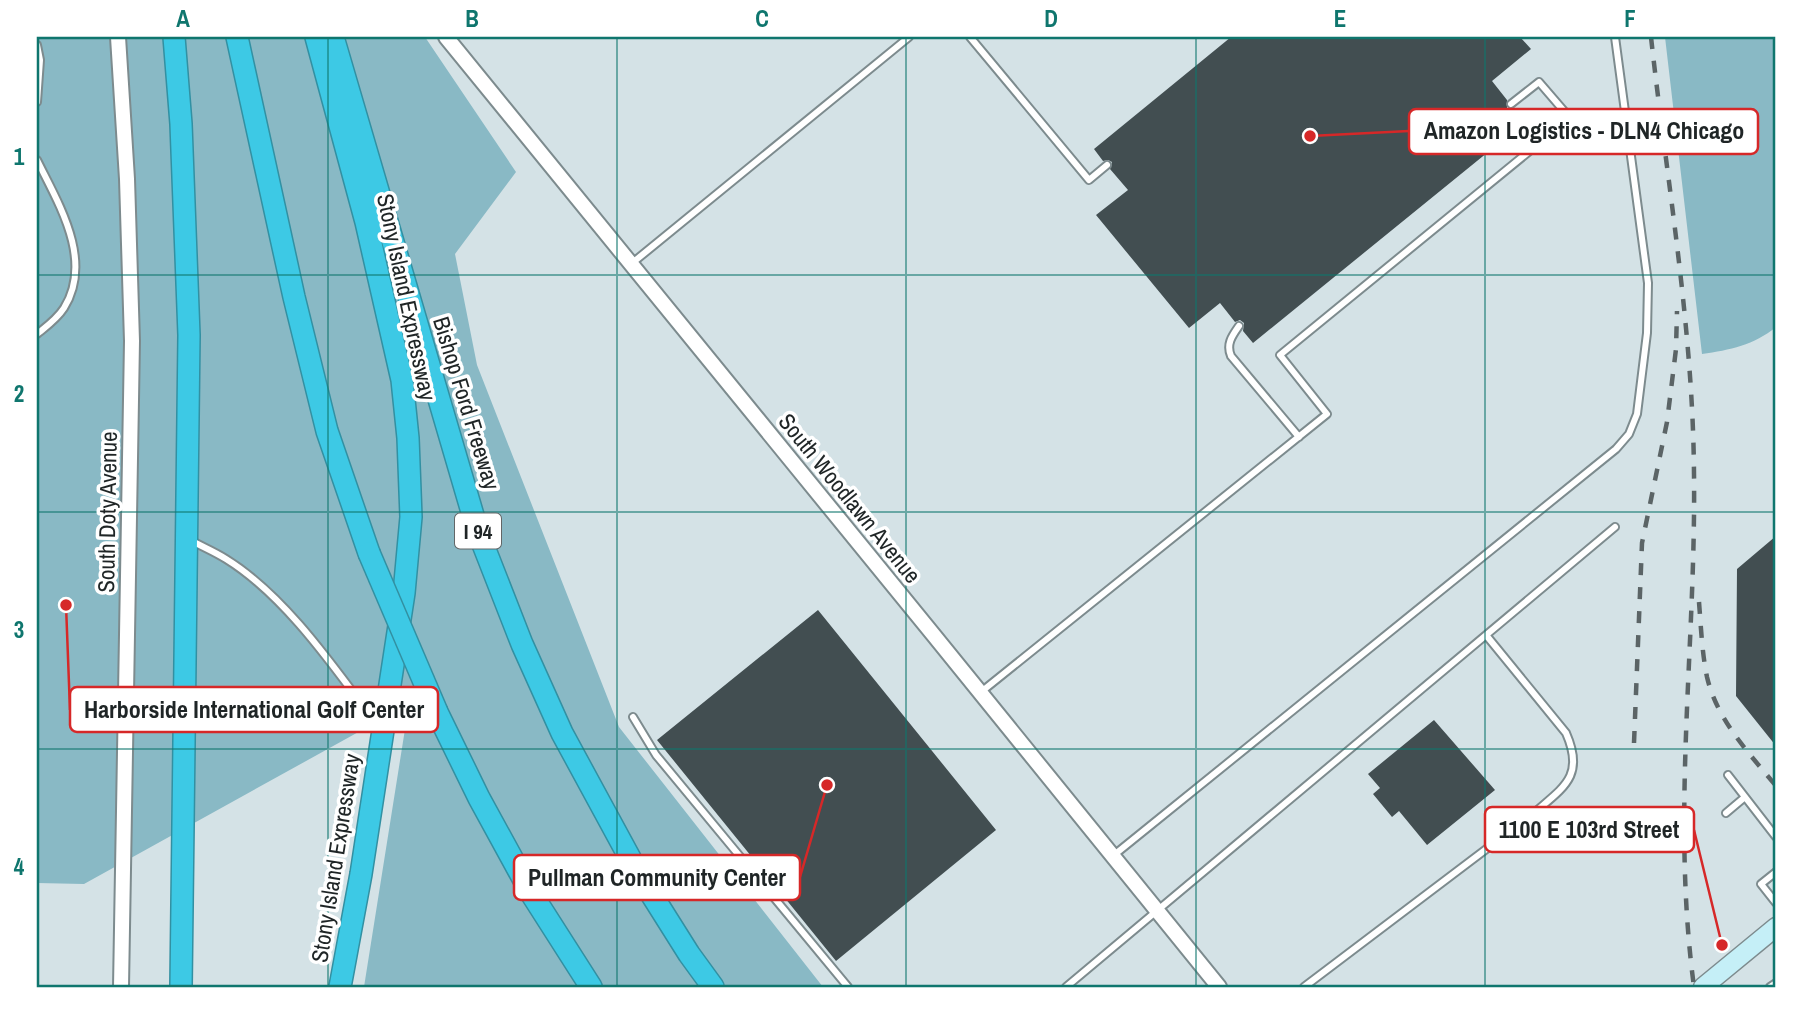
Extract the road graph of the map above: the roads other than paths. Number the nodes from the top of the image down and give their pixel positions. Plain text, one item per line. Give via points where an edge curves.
1 (118, 37) edge
2 (174, 37) edge
3 (237, 37) edge
4 (316, 37) edge
5 (333, 37) edge
6 (446, 37) edge
7 (909, 37) edge
8 (970, 37) edge
9 (1615, 37) edge
10 (37, 45) edge
11 (37, 102) edge
12 (1511, 104) dead end
13 (37, 160) edge
14 (1107, 165) dead end
15 (631, 264) junction
16 (1239, 326) dead end
17 (37, 334) edge
18 (1298, 437) junction
19 (1615, 527) dead end
20 (187, 539) junction
21 (1486, 635) junction
22 (980, 694) junction
23 (633, 717) dead end
24 (383, 732) junction
25 (1728, 775) dead end
26 (1745, 797) junction
27 (1726, 813) dead end
28 (1776, 837) edge
29 (1114, 855) junction
30 (1776, 872) edge
31 (1776, 903) edge
32 (1157, 910) junction
33 (1776, 927) edge
34 (1776, 983) edge
35 (121, 987) edge
36 (181, 987) edge
37 (340, 987) edge
38 (592, 987) edge
39 (713, 987) edge
40 (848, 987) edge
41 (1066, 987) edge
42 (1219, 987) edge
43 (1304, 987) edge
44 (1703, 987) edge
45 (1770, 987) edge

1 - 35 street, South Doty Avenue via 132,341
2 - 20 highway via 189,335
3 - 38 highway, bridge via 327,431 369,553 479,798 531,893
4 - 24 highway, Stony Island Expressway via 388,314 407,426 411,517
5 - 39 highway, Bishop Ford Freeway / I 94 via 477,529 522,644 562,733 638,873
6 - 15 street, South Woodlawn Avenue
7 - 15 lane
8 - 14 lane via 1089,180
9 - 29 lane via 1648,283 1637,414 1629,434
10 - 11 lane
12 - 18 lane via 1539,82 1570,118 1280,355 1327,414
13 - 17 lane via 69,228 75,269 65,308
15 - 22 street, South Woodlawn Avenue
16 - 18 lane via 1230,340 1231,356
18 - 22 lane
19 - 21 lane
20 - 24 lane via 227,559 266,591 316,643
20 - 36 highway
21 - 32 lane
21 - 43 lane via 1566,733 1575,752 1565,785
22 - 29 street, South Woodlawn Avenue
23 - 40 lane via 656,755
24 - 37 highway, Stony Island Expressway
25 - 26 lane
26 - 27 lane
26 - 28 lane
29 - 32 street, South Woodlawn Avenue
30 - 31 lane via 1761,884
32 - 41 lane
32 - 42 street, South Woodlawn Avenue
33 - 44 main road
34 - 45 lane

